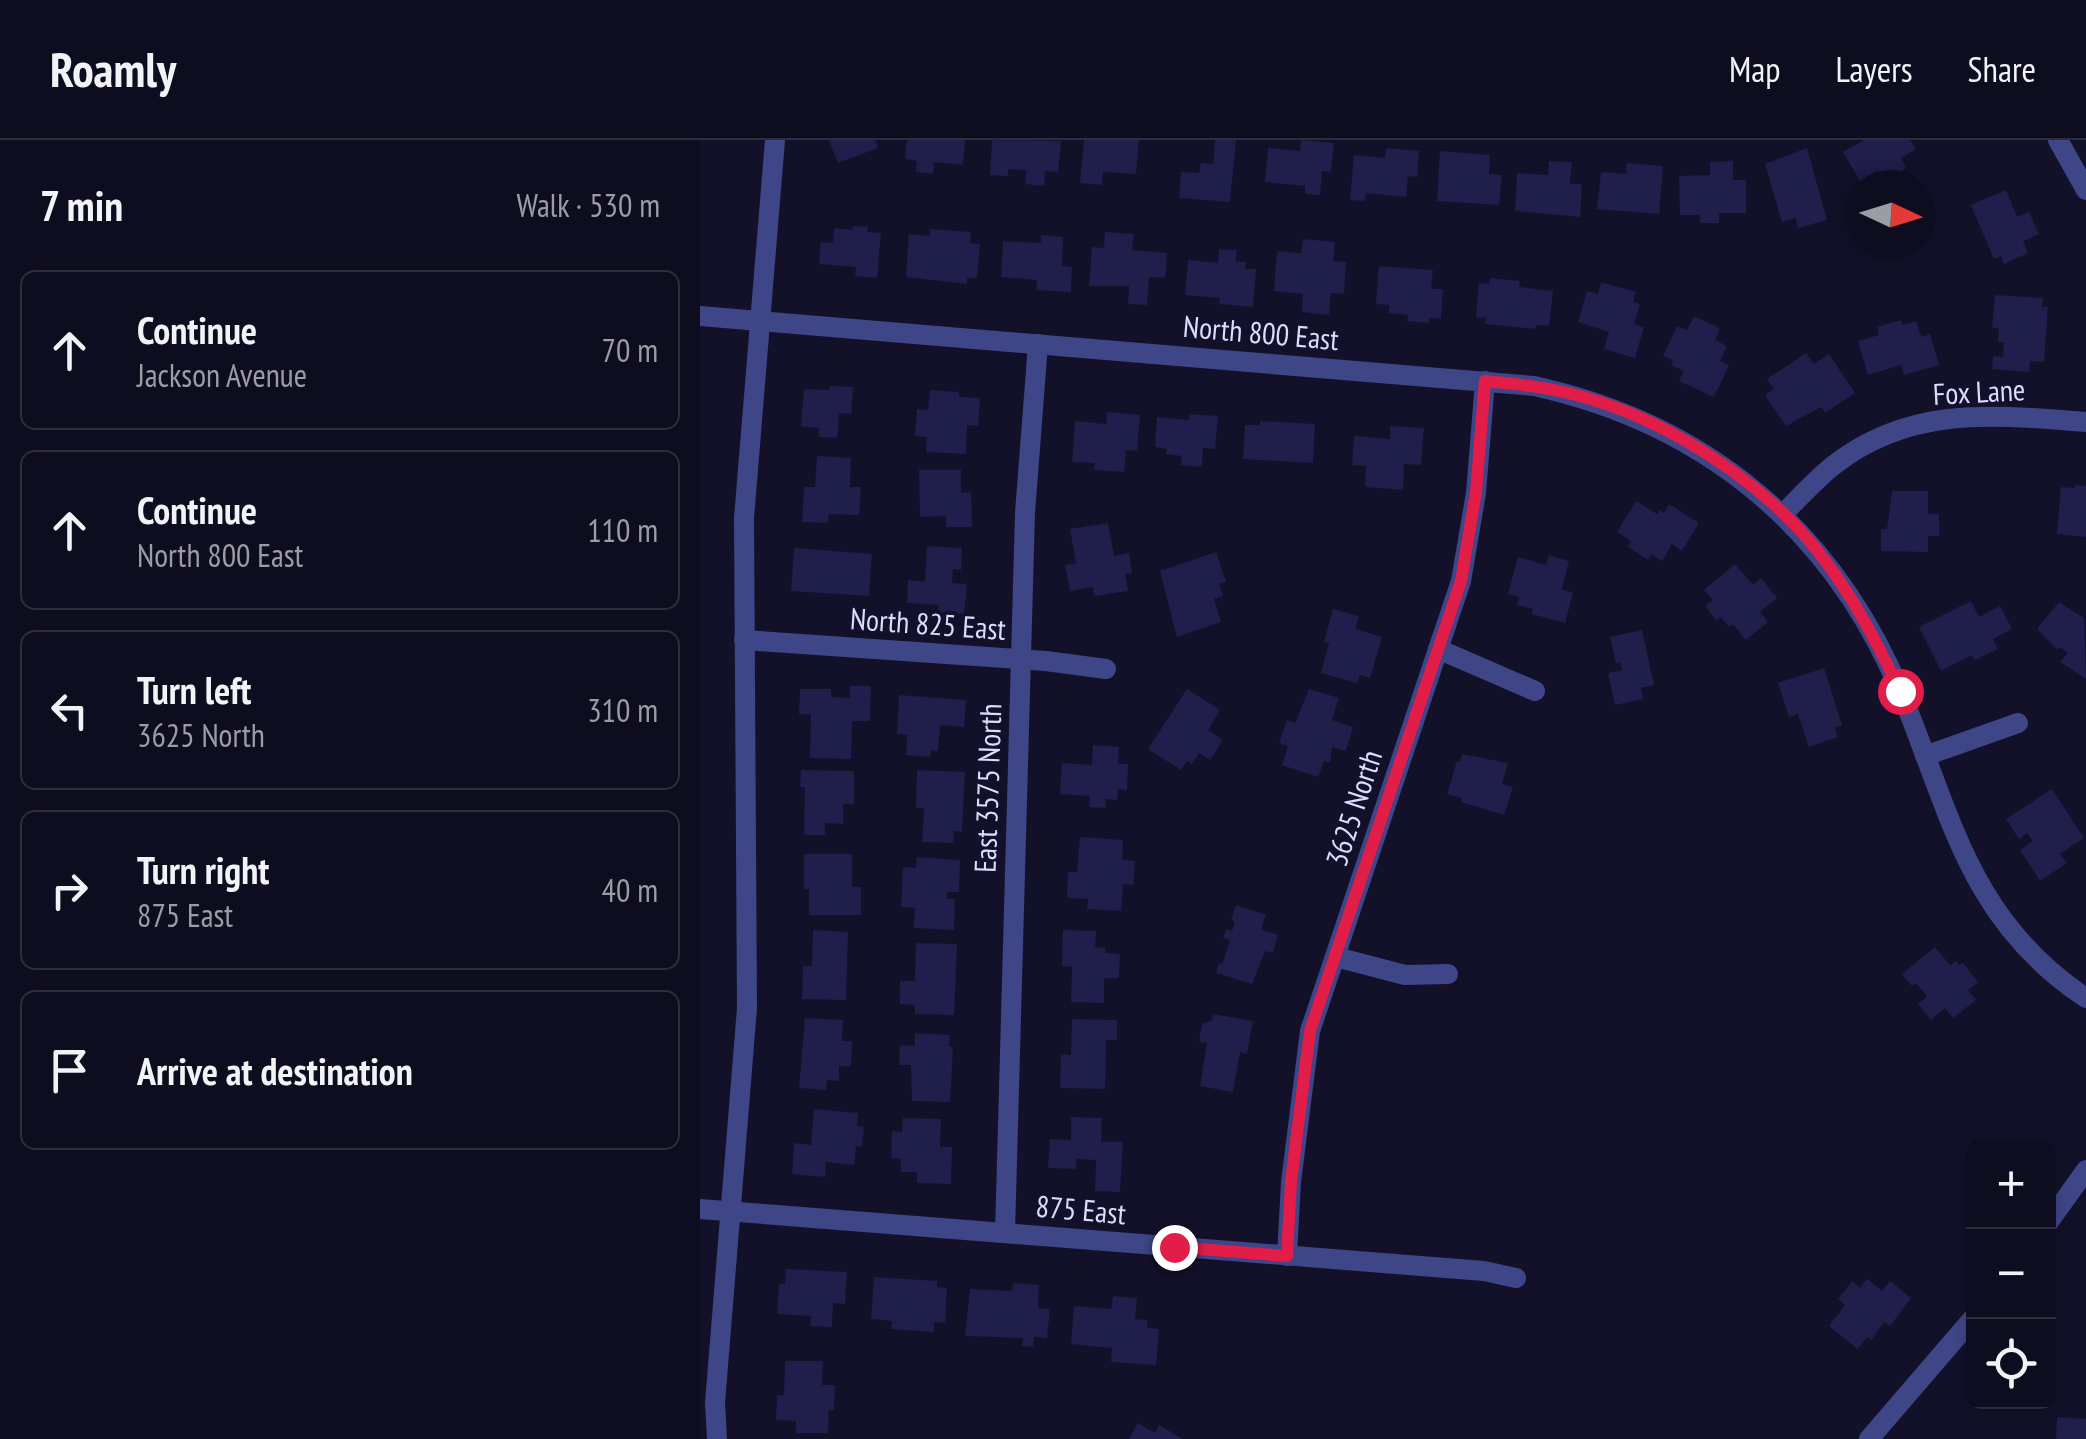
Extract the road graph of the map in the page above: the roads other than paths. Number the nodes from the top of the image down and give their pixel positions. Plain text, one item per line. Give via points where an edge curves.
1 (775, 140) edge
2 (2058, 140) edge
3 (2081, 167) edge
4 (2086, 190) edge
5 (700, 316) edge
6 (760, 321) junction
7 (1038, 344) junction
8 (1485, 381) junction
9 (2086, 422) edge
10 (1784, 513) junction
11 (744, 640) junction
12 (1438, 649) junction
13 (1021, 660) junction
14 (1106, 669) dead end
15 (1535, 691) dead end
16 (2018, 723) dead end
17 (1926, 756) junction
18 (1336, 958) junction
19 (1448, 974) dead end
20 (2086, 998) edge
21 (2086, 1170) edge
22 (700, 1210) edge
23 (732, 1212) junction
24 (2056, 1212) edge
25 (1005, 1233) junction
26 (1287, 1256) junction
27 (1516, 1278) dead end
28 (1971, 1319) edge
29 (718, 1439) edge
30 (1869, 1439) edge

1 - 6 street
2 - 3 street
3 - 4 street
5 - 6 street, North 800 East
6 - 7 street, North 800 East
6 - 11 street via 744,518
7 - 8 street, North 800 East
7 - 13 street, East 3575 North
8 - 10 street, North 800 East via 1534,386 1619,410 1708,456
8 - 12 street, 3625 North via 1471,534
9 - 10 street, Fox Lane via 1984,414 1901,429 1832,466
10 - 17 street, North 800 East via 1874,636
11 - 13 street, North 825 East
11 - 23 street via 747,1008
12 - 15 street
12 - 18 street, 3625 North
13 - 14 street, North 825 East
13 - 25 street, East 3575 North
16 - 17 street
17 - 20 street, North 800 East via 1968,867 1989,900 2038,958
18 - 19 street via 1405,975
18 - 26 street, 3625 North via 1310,1031
21 - 24 street
22 - 23 street, 875 East
23 - 25 street, 875 East
23 - 29 street via 715,1403
25 - 26 street, 875 East
26 - 27 street, 875 East
28 - 30 street

